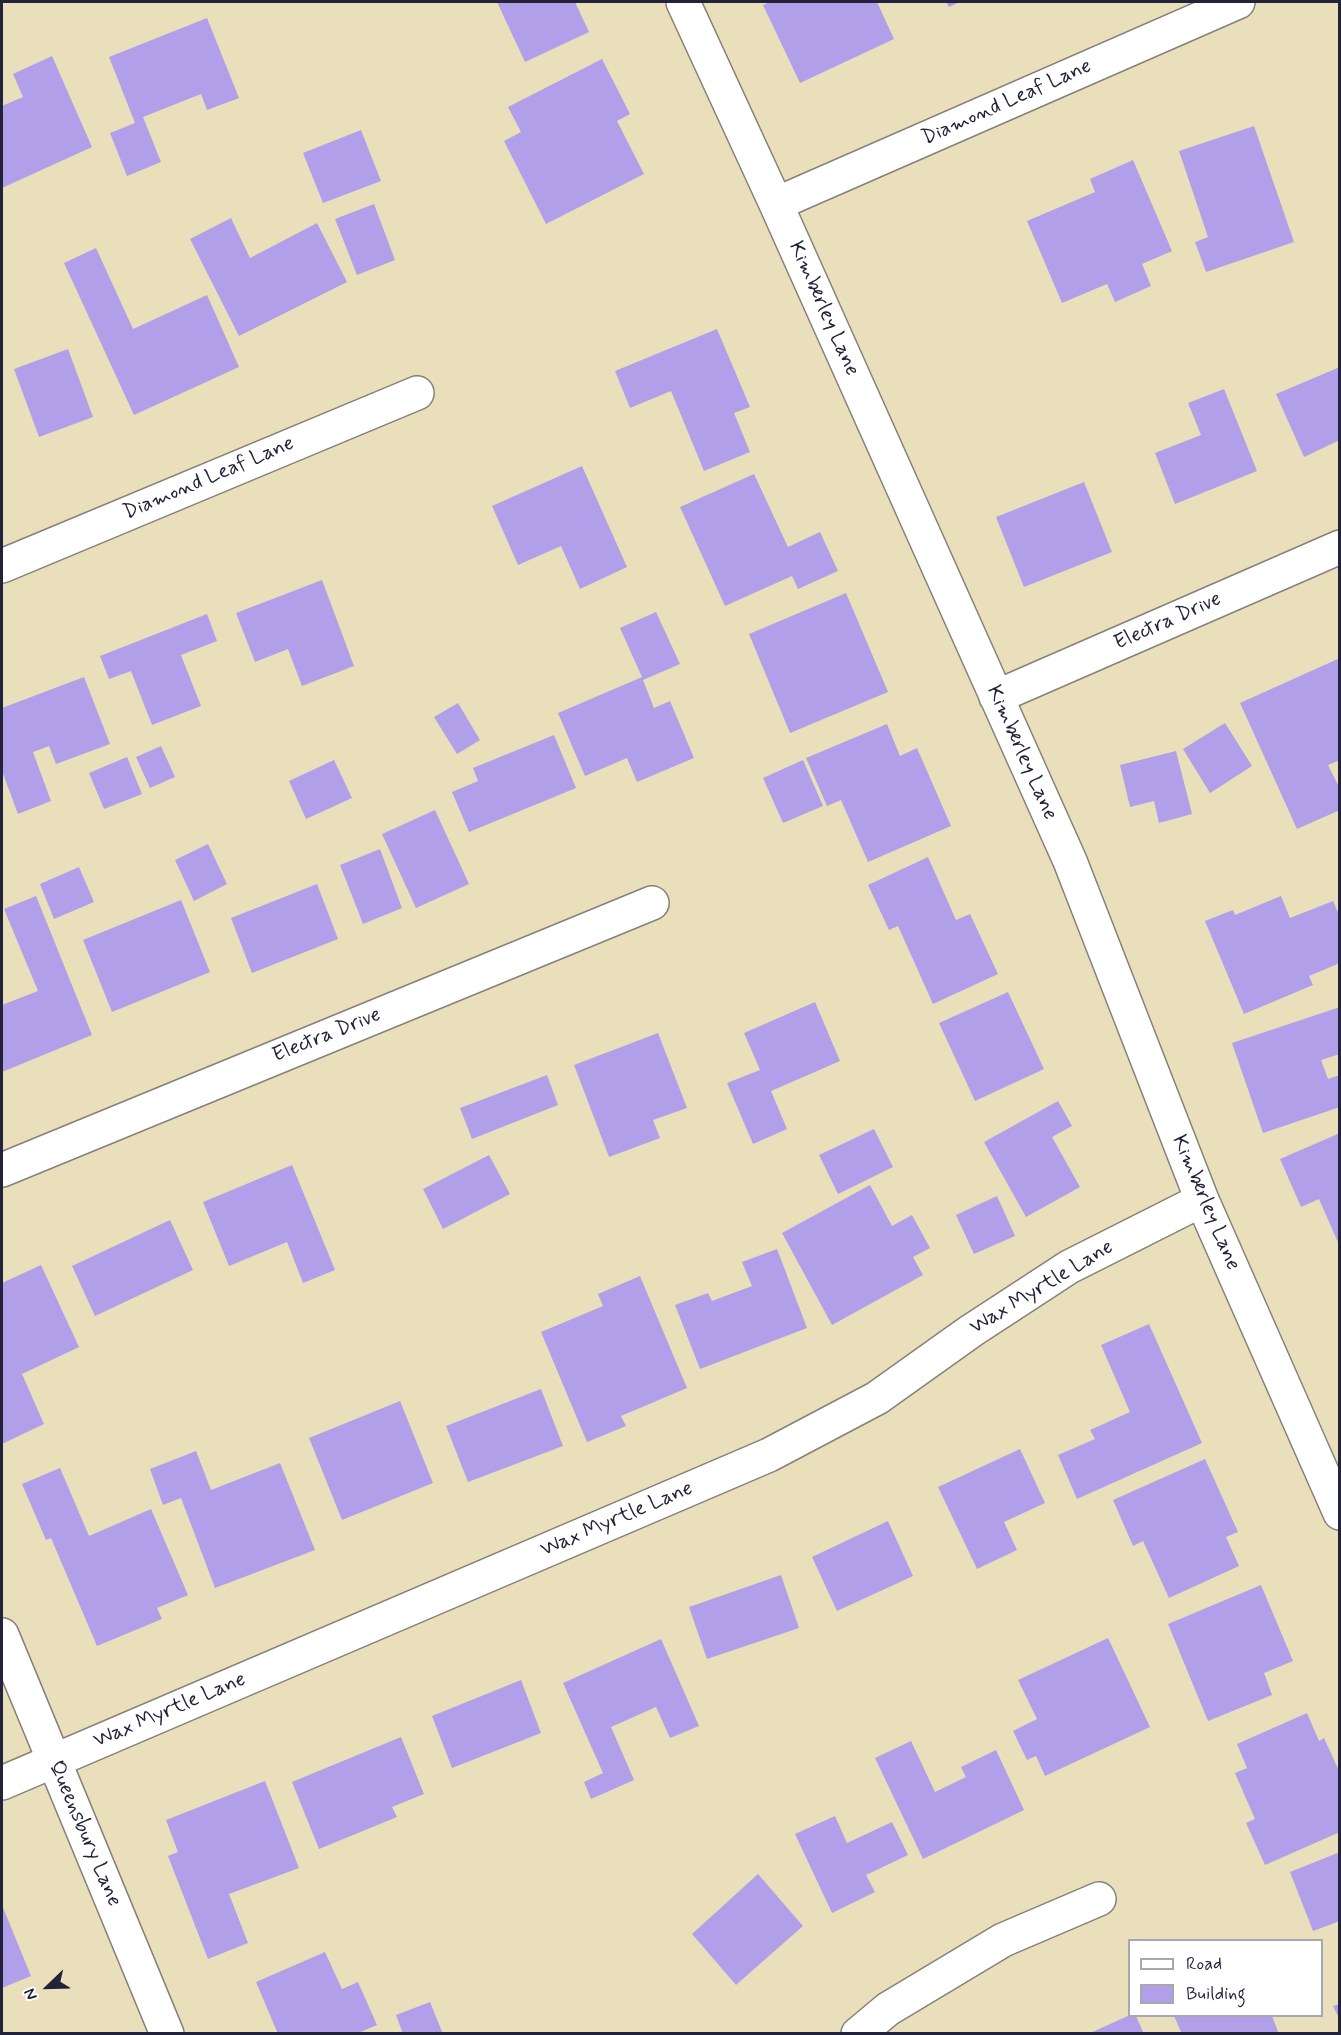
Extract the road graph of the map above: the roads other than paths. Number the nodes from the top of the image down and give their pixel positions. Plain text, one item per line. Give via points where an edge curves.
1 (683, 2) edge
2 (1238, 2) edge
3 (776, 204) junction
4 (417, 393) dead end
5 (1340, 547) edge
6 (2, 566) edge
7 (996, 697) junction
8 (652, 903) dead end
9 (2, 1170) edge
10 (1202, 1200) junction
11 (1340, 1513) edge
12 (2, 1635) edge
13 (54, 1761) junction
14 (2, 1783) edge
15 (1099, 1899) dead end
16 (167, 2034) edge
17 (858, 2034) edge

1 - 3 street, Kimberley Lane
2 - 3 street, Diamond Leaf Lane
3 - 7 street, Kimberley Lane
4 - 6 street, Diamond Leaf Lane
5 - 7 street, Electra Drive
7 - 10 street, Kimberley Lane via 1070,861
8 - 9 street, Electra Drive
10 - 11 street, Kimberley Lane
10 - 13 street, Wax Myrtle Lane via 1070,1267 877,1398 769,1455
12 - 13 street, Queensbury Lane
13 - 14 street, Wax Myrtle Lane
13 - 16 street, Queensbury Lane
15 - 17 street via 1003,1940 888,2009

